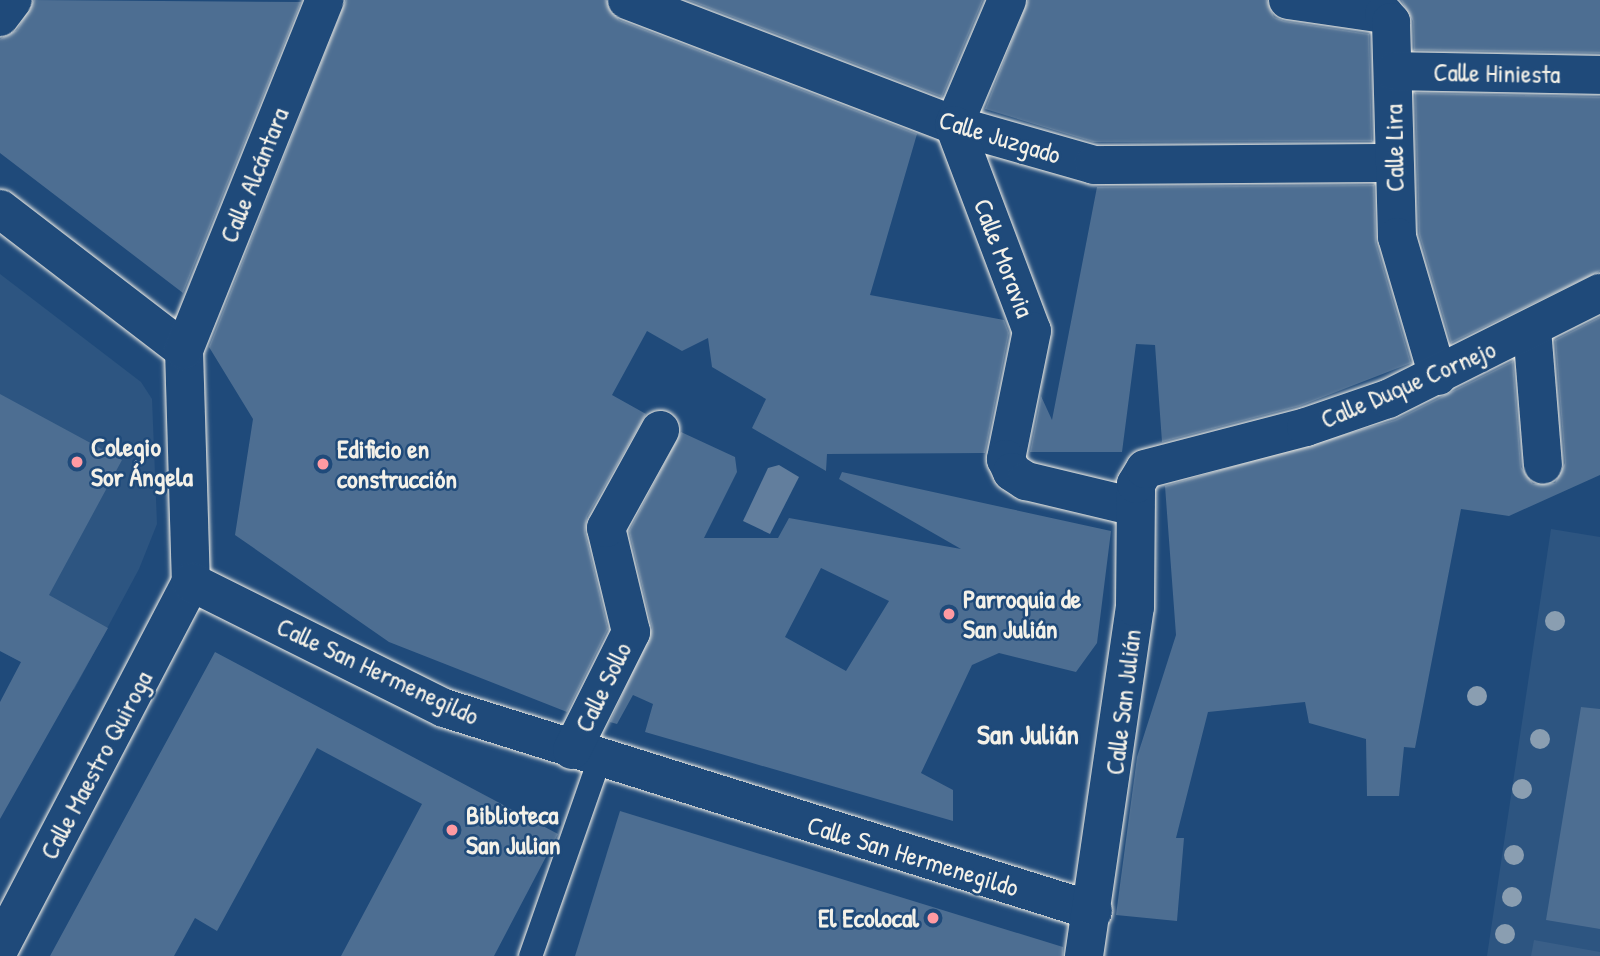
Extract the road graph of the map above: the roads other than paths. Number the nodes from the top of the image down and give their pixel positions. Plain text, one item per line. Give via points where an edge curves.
1 (13, 0) edge
2 (325, 0) edge
3 (627, 0) edge
4 (1007, 0) edge
5 (1288, 0) edge
6 (0, 17) edge
7 (1394, 71) junction
8 (1600, 75) edge
9 (954, 125) junction
10 (1393, 163) junction
11 (0, 209) edge
12 (1600, 293) edge
13 (1532, 329) junction
14 (184, 350) junction
15 (1438, 376) junction
16 (660, 430) dead end
17 (1165, 462) joint
18 (1543, 465) dead end
19 (1135, 506) junction
20 (191, 582) junction
21 (586, 755) junction
22 (1093, 911) junction
23 (0, 948) edge
24 (537, 954) edge
25 (1084, 956) edge

1 - 6 street
2 - 14 street, Calle Alcántara
3 - 9 street, Calle Juzgado
4 - 9 street
5 - 7 street, Calle Lira via 1384,14 1391,22
7 - 8 street, Calle Hiniesta
7 - 10 street, Calle Lira
9 - 10 street, Calle Juzgado via 1094,165
9 - 19 street, Calle Moravia via 1032,331 1006,459 1012,472 1026,481
10 - 15 street, Calle Lira via 1397,237
11 - 14 street
12 - 13 street, Calle Duque Cornejo
13 - 15 street, Calle Duque Cornejo
13 - 18 street
14 - 20 street
15 - 17 street, Calle Duque Cornejo via 1306,428
16 - 21 street, Calle Sollo via 606,528 631,632
17 - 19 street, Calle San Julián via 1145,470 1136,484
19 - 22 street, Calle San Julián via 1135,607
20 - 21 street, Calle San Hermenegildo via 444,708
20 - 23 street, Calle Maestro Quiroga
21 - 22 street, Calle San Hermenegildo
21 - 24 lane
22 - 25 street, Calle San Julián

